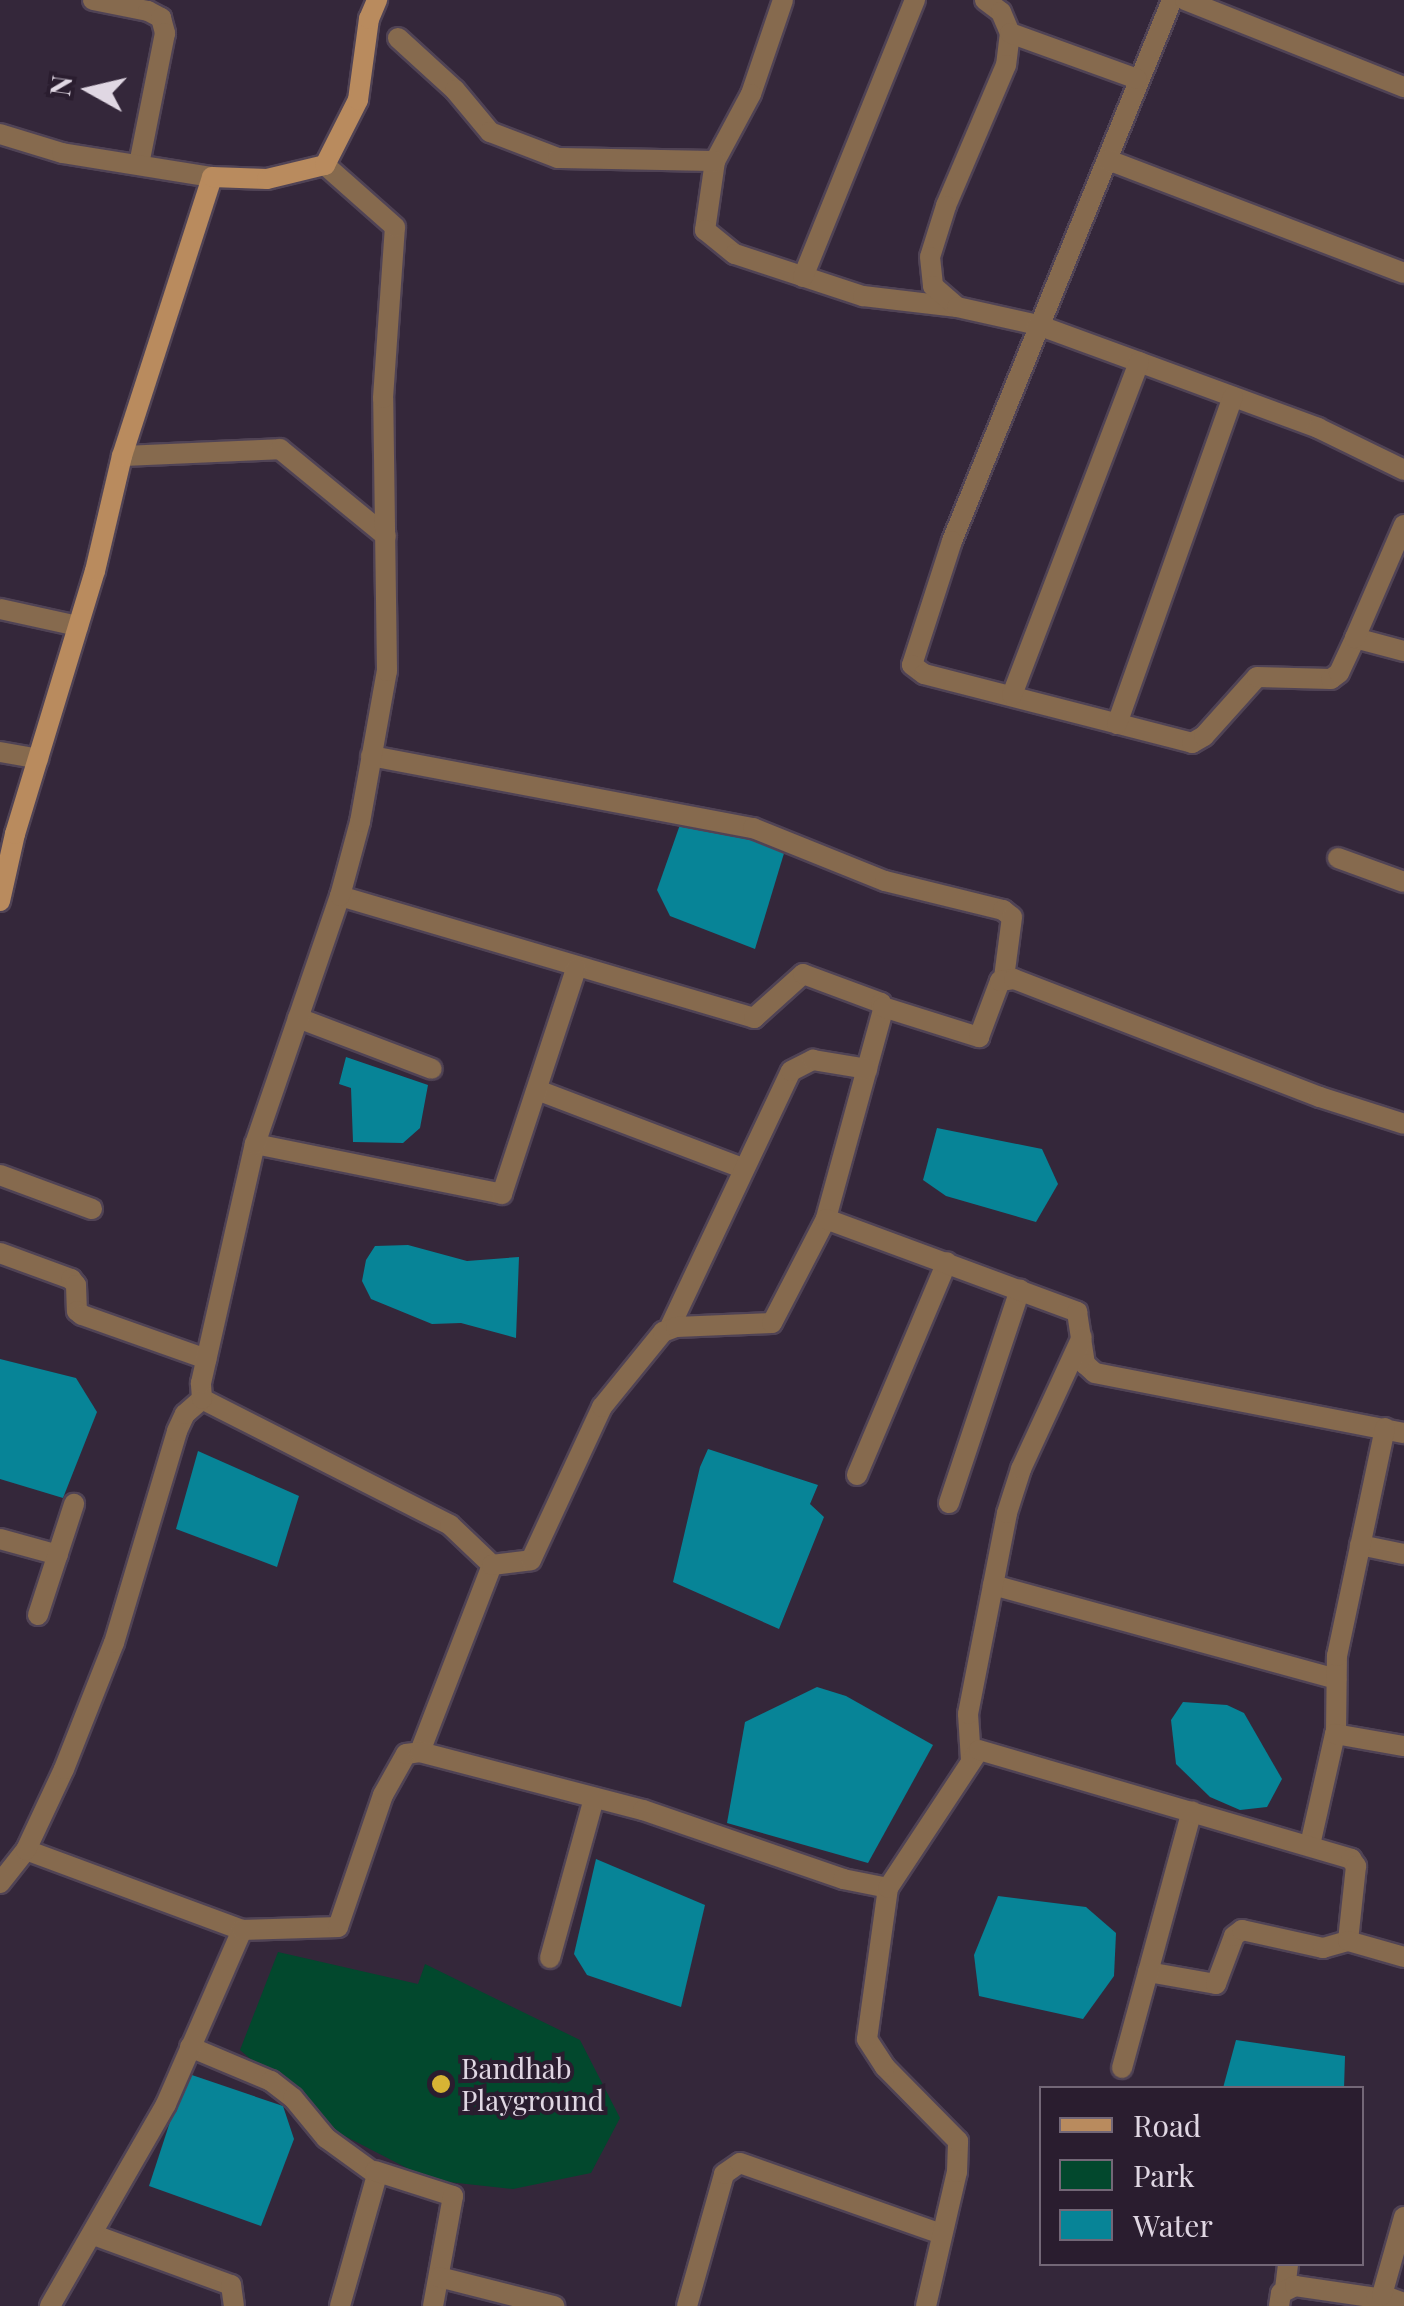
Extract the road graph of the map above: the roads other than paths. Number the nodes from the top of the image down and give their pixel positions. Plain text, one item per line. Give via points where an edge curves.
1 (93, 0) edge
2 (377, 0) edge
3 (784, 0) edge
4 (914, 0) edge
5 (985, 0) edge
6 (1172, 0) edge
7 (1185, 0) edge
8 (1010, 33) junction
9 (398, 38) dead end
10 (1137, 79) junction
11 (1404, 87) edge
12 (0, 134) edge
13 (1108, 160) junction
14 (715, 161) junction
15 (139, 164) junction
16 (325, 166) junction
17 (212, 176) junction
18 (1404, 274) edge
19 (804, 277) junction
20 (956, 307) junction
21 (1038, 325) junction
22 (1140, 362) junction
23 (1233, 397) junction
24 (122, 456) junction
25 (1404, 470) edge
26 (1404, 526) edge
27 (386, 536) junction
28 (0, 609) edge
29 (78, 626) junction
30 (1355, 638) junction
31 (1404, 651) edge
32 (1012, 696) junction
33 (1117, 724) junction
34 (0, 752) edge
35 (372, 756) junction
36 (38, 759) junction
37 (1338, 858) dead end
38 (1404, 882) edge
39 (1, 893) edge
40 (340, 896) junction
41 (576, 969) junction
42 (1004, 978) junction
43 (884, 1007) junction
44 (298, 1018) junction
45 (867, 1068) junction
46 (432, 1069) dead end
47 (537, 1090) junction
48 (1404, 1124) edge
49 (255, 1144) junction
50 (742, 1168) junction
51 (0, 1175) edge
52 (92, 1209) dead end
53 (826, 1219) junction
54 (0, 1252) edge
55 (947, 1262) junction
56 (1020, 1290) junction
57 (669, 1329) junction
58 (1082, 1337) junction
59 (206, 1359) junction
60 (202, 1399) junction
61 (1394, 1430) edge
62 (857, 1475) dead end
63 (74, 1504) dead end
64 (949, 1504) dead end
65 (0, 1538) edge
66 (1360, 1546) junction
67 (58, 1554) junction
68 (1404, 1554) edge
69 (492, 1566) junction
70 (993, 1585) junction
71 (38, 1615) dead end
72 (1336, 1679) junction
73 (1336, 1733) junction
74 (1404, 1746) edge
75 (420, 1752) junction
76 (971, 1760) junction
77 (594, 1798) junction
78 (1192, 1811) junction
79 (1310, 1845) junction
80 (26, 1850) junction
81 (0, 1883) edge
82 (888, 1888) junction
83 (242, 1930) junction
84 (1348, 1941) junction
85 (1404, 1957) edge
86 (550, 1958) dead end
87 (1148, 1972) junction
88 (190, 2047) junction
89 (1122, 2068) dead end
90 (375, 2170) junction
91 (1404, 2217) edge
92 (942, 2234) junction
93 (94, 2236) junction
94 (1288, 2266) edge
95 (439, 2277) junction
96 (1382, 2295) junction
97 (1282, 2298) edge
98 (1404, 2302) edge
99 (50, 2306) edge
100 (234, 2306) edge
101 (340, 2306) edge
102 (433, 2306) edge
103 (554, 2306) edge
104 (686, 2306) edge
105 (926, 2306) edge

1 - 15 street via 161,18 165,33
2 - 16 street via 358,100
3 - 14 street via 751,94
4 - 19 street
5 - 8 street
6 - 10 street
7 - 11 street
8 - 10 street
8 - 20 street via 1006,65 930,257 933,286
9 - 14 street via 490,132 541,152 558,158
10 - 13 street
12 - 15 street via 62,153
13 - 18 street
13 - 21 street
14 - 19 street via 705,230 735,254
15 - 17 street
16 - 17 street via 267,179
16 - 27 street via 396,227 383,398
17 - 24 street
19 - 20 street via 863,296
20 - 21 street
21 - 22 street
21 - 32 street via 912,657 924,674
22 - 23 street
22 - 32 street
23 - 25 street
23 - 33 street
24 - 27 street via 280,449
24 - 29 street
26 - 30 street
27 - 35 street via 387,670
28 - 29 street
29 - 36 street
30 - 31 street
30 - 33 street via 1336,676 1257,677 1195,742
32 - 33 street
34 - 36 street
35 - 40 street
35 - 42 street via 753,828 885,882 1003,910 1012,918
36 - 39 street
37 - 38 street
40 - 41 street
40 - 44 street
41 - 43 street via 754,1018 803,974
41 - 47 street
42 - 43 street via 979,1037
42 - 48 street
43 - 45 street
44 - 46 street
44 - 49 street
45 - 50 street via 812,1060 790,1071
45 - 53 street
47 - 49 street via 500,1194
47 - 50 street
49 - 59 street
50 - 57 street
51 - 52 street
53 - 55 street
53 - 57 street via 772,1324
54 - 59 street via 70,1279 82,1314
55 - 56 street
55 - 62 street
56 - 58 street via 1077,1312
56 - 64 street
57 - 69 street via 602,1406 531,1560
58 - 61 street via 1085,1364 1095,1373
58 - 70 street via 1021,1469
59 - 60 street
60 - 69 street via 450,1525
60 - 80 street via 177,1431 114,1643
61 - 66 street
63 - 67 street
65 - 67 street
66 - 68 street
66 - 72 street
67 - 71 street
69 - 75 street
70 - 72 street
70 - 76 street via 966,1725
72 - 73 street
73 - 74 street
73 - 79 street
75 - 77 street
75 - 83 street via 406,1754 382,1795 338,1927
76 - 78 street via 983,1748
76 - 82 street
77 - 82 street
77 - 86 street
78 - 79 street
78 - 87 street
79 - 84 street via 1355,1862
80 - 81 street
80 - 83 street
82 - 92 street via 867,2040 885,2068 958,2141
83 - 88 street
84 - 85 street
84 - 87 street via 1323,1948 1242,1930 1216,1984
87 - 89 street
88 - 90 street via 271,2081 326,2138
88 - 93 street
90 - 95 street via 453,2196
90 - 101 street via 378,2183
91 - 96 street
92 - 104 street via 740,2163 724,2174
92 - 105 street
93 - 99 street
93 - 100 street via 232,2285
94 - 97 street
95 - 102 street
95 - 103 street
96 - 97 street via 1295,2286
96 - 98 street

